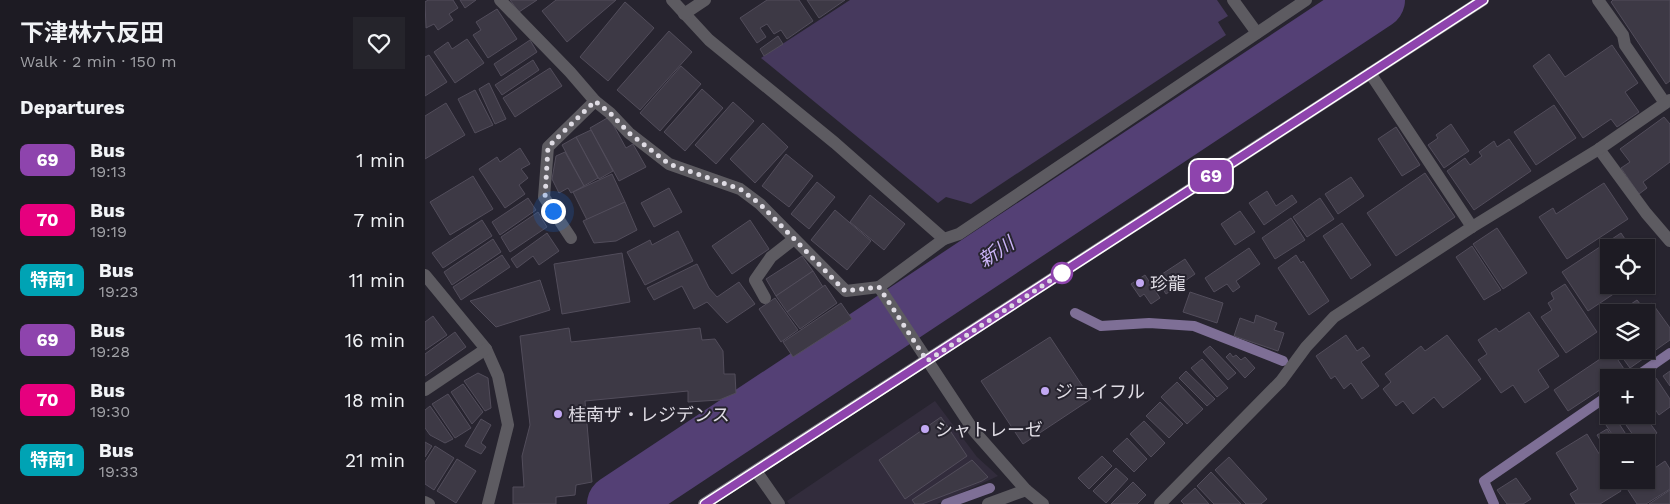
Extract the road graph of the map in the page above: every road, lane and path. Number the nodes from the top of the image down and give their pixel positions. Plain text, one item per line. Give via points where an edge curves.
1 (500, 0) edge
2 (672, 0) edge
3 (705, 0) edge
4 (1233, 0) edge
5 (1306, 0) edge
6 (1483, 0) edge
7 (1599, 0) edge
8 (684, 14) junction
9 (1257, 33) junction
10 (1370, 73) junction
11 (595, 101) junction
12 (1667, 101) edge
13 (1599, 149) junction
14 (1472, 227) junction
15 (571, 238) dead end
16 (794, 239) junction
17 (945, 239) junction
18 (1670, 241) edge
19 (425, 275) edge
20 (879, 287) junction
21 (765, 298) dead end
22 (485, 349) junction
23 (927, 361) junction
24 (425, 390) edge
25 (756, 471) junction
26 (1026, 490) junction
27 (425, 502) edge
28 (429, 504) edge
29 (488, 504) edge
30 (705, 504) edge
31 (779, 504) edge
32 (988, 504) edge
33 (1043, 504) edge
34 (1160, 504) edge

1 - 11 street
2 - 8 street
3 - 8 street
4 - 9 street
5 - 9 street
6 - 10 street
7 - 12 street via 1623,35 1625,45
8 - 17 street via 709,40
9 - 17 street via 959,234
10 - 14 street
10 - 23 street
11 - 15 street via 548,147 545,197
11 - 16 street via 669,164 740,189 760,204
12 - 13 street
13 - 14 street
13 - 18 street
14 - 34 street via 1334,317 1305,347 1281,381
16 - 20 street via 845,291
16 - 21 street via 771,257 755,280
17 - 20 street
19 - 22 street
20 - 23 street
22 - 24 street
22 - 29 street via 498,376 509,425
23 - 25 street
23 - 26 street via 974,431
25 - 30 street
25 - 31 street
26 - 32 street
26 - 33 street
27 - 28 street

